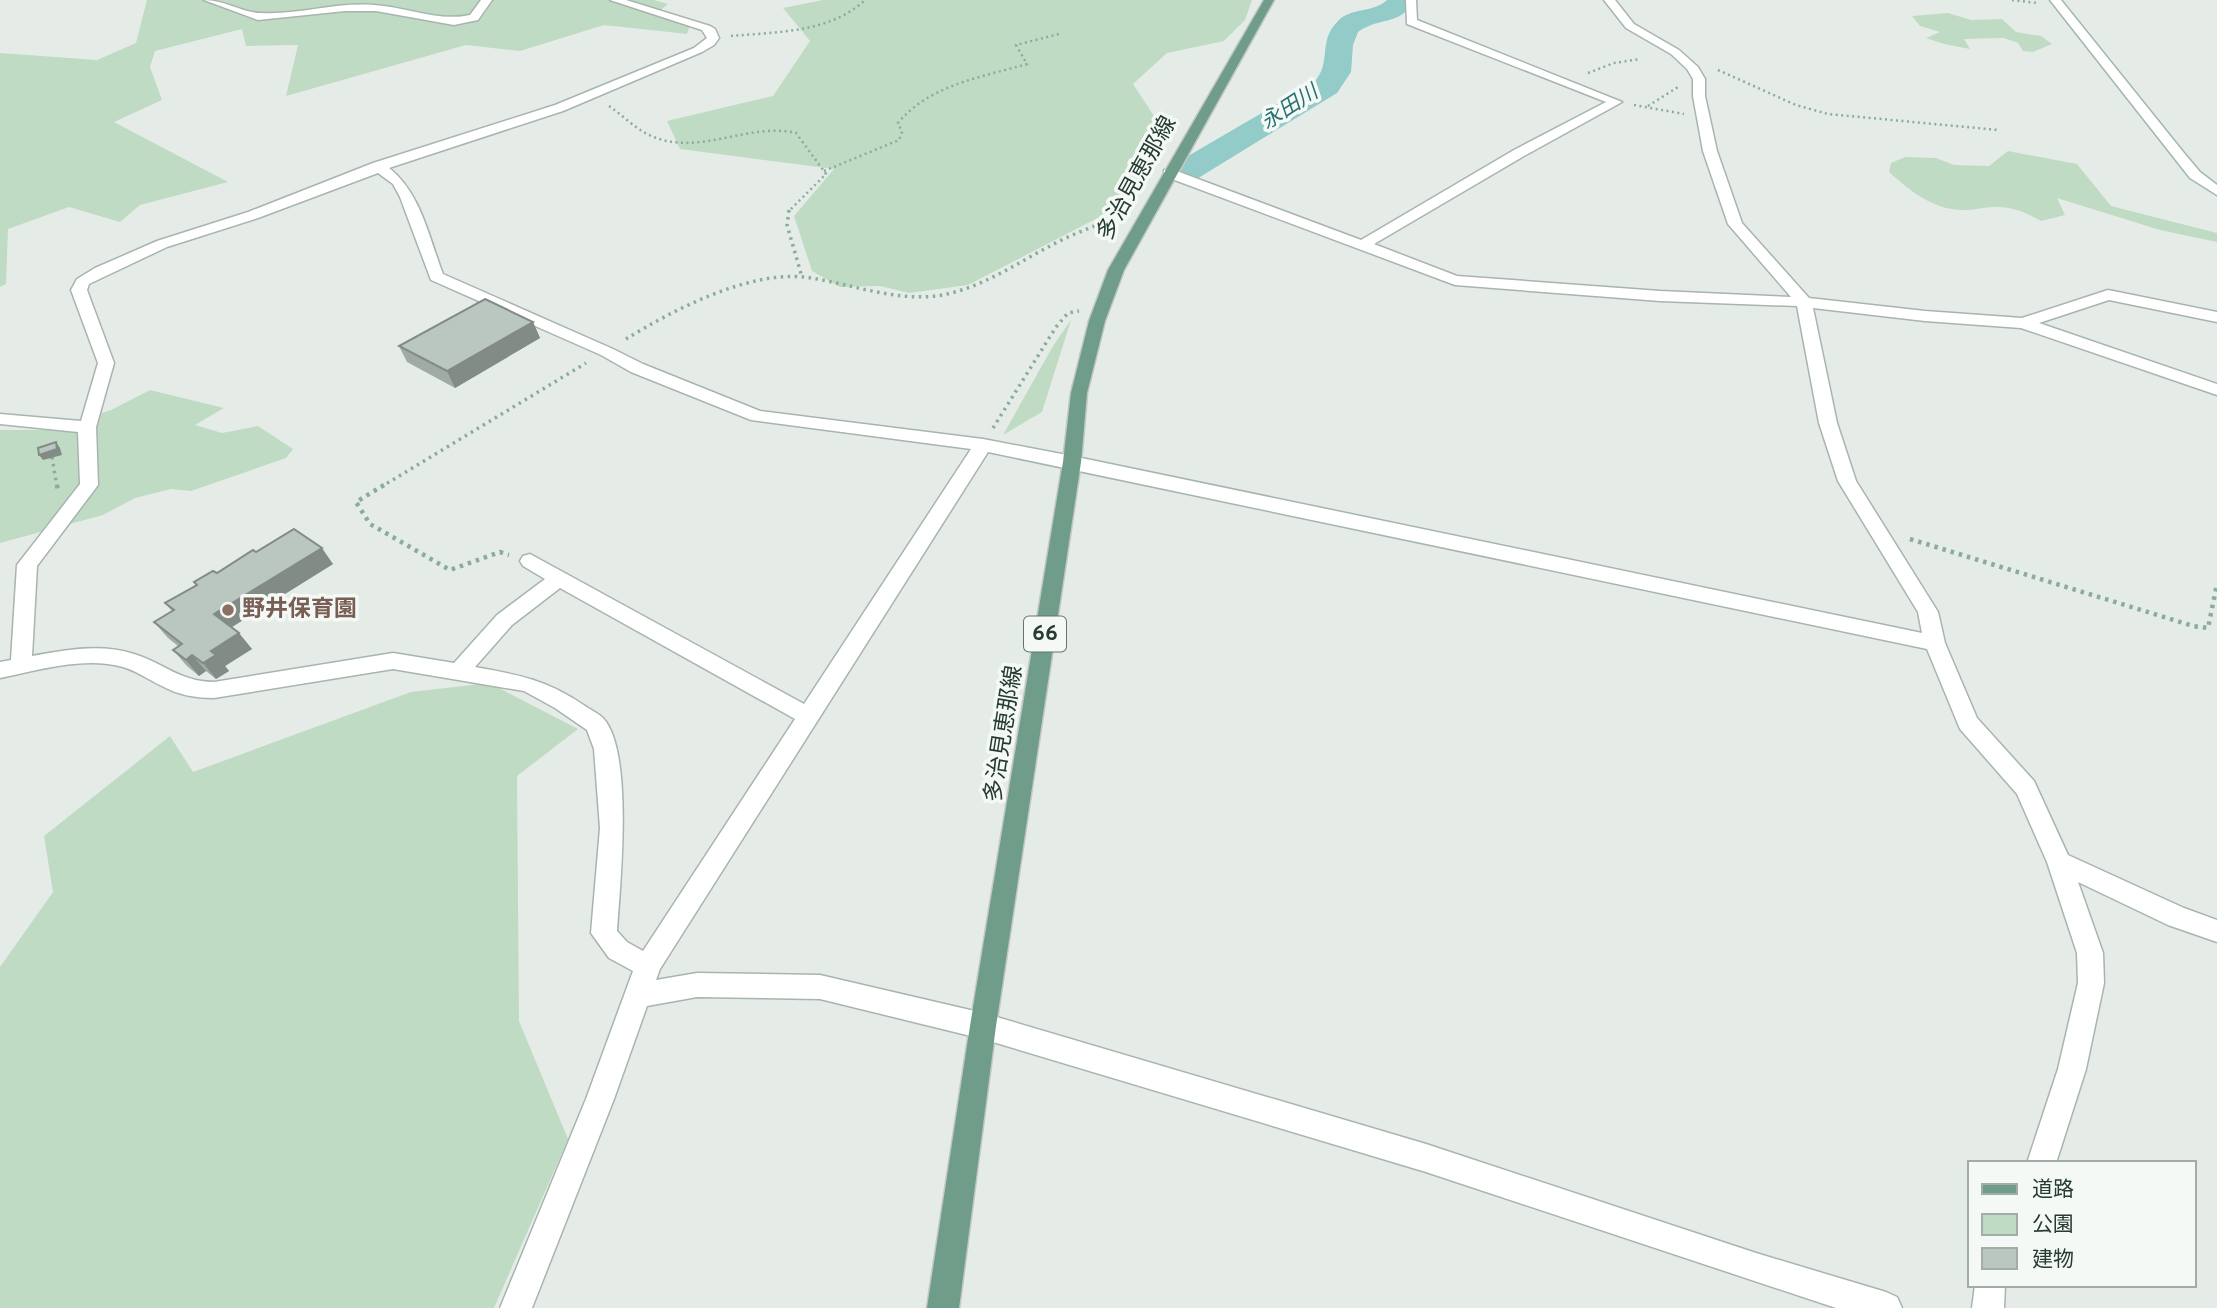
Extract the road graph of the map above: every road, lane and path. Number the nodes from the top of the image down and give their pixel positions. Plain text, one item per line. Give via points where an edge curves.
1 (209, 0) edge
2 (487, 0) edge
3 (615, 0) edge
4 (865, 0) edge
5 (1269, 0) edge
6 (1411, 0) edge
7 (1609, 0) edge
8 (2054, 0) edge
9 (1059, 34) dead end
10 (712, 38) junction
11 (1640, 59) dead end
12 (1711, 66) dead end
13 (1569, 83) junction
14 (1699, 87) junction
15 (590, 96) junction
16 (1616, 102) junction
17 (1647, 107) junction
18 (1703, 116) junction
19 (1998, 130) dead end
20 (378, 166) junction
21 (824, 171) junction
22 (1169, 173) junction
23 (2217, 191) edge
24 (1146, 215) junction
25 (1362, 245) junction
26 (802, 277) junction
27 (1804, 302) junction
28 (1101, 309) junction
29 (2217, 317) edge
30 (2023, 323) junction
31 (607, 352) junction
32 (2217, 390) edge
33 (0, 419) edge
34 (86, 427) junction
35 (983, 445) junction
36 (1072, 462) junction
37 (1876, 529) junction
38 (530, 561) joint
39 (560, 579) junction
40 (2217, 584) edge
41 (1935, 643) junction
42 (10, 668) edge
43 (459, 673) junction
44 (807, 716) junction
45 (2059, 862) junction
46 (2217, 931) edge
47 (649, 964) junction
48 (637, 996) junction
49 (983, 1026) junction
50 (2042, 1161) edge
51 (1990, 1287) edge
52 (516, 1308) edge
53 (943, 1308) edge
54 (1886, 1308) edge
55 (1988, 1308) edge

1 - 2 street via 258,17 376,8 464,22 474,18
3 - 10 street via 706,28
4 - 10 path via 816,25
5 - 22 main road, 多治見恵那線 / 66
6 - 13 street via 1411,22
7 - 14 street via 1630,26 1692,67
8 - 23 street via 2179,156
9 - 21 path via 1016,44 1027,64 936,94 902,117 898,140
10 - 15 street via 698,50
11 - 13 path via 1601,67
12 - 19 path via 1813,111
13 - 16 street
14 - 17 path via 1681,85
14 - 18 street
15 - 20 street
15 - 21 path via 648,135 671,142 689,144 789,130 803,139
16 - 17 path
16 - 25 street via 1567,124
17 - 18 path
18 - 27 street via 1735,224
20 - 31 street via 398,182 407,197 436,277
20 - 34 street via 253,215 162,244 82,282 79,290 106,363
21 - 26 path via 821,181 786,217
22 - 24 main road, 多治見恵那線 / 66
22 - 25 street
24 - 26 path via 1121,216 1067,238 987,281 934,296
24 - 28 main road, 多治見恵那線 / 66
25 - 27 street via 1455,280
26 - 31 path via 741,285 692,301
27 - 30 street
27 - 37 street via 1828,423 1847,481
28 - 35 path via 1068,313
28 - 36 main road, 多治見恵那線 / 66 via 1079,393
29 - 30 street via 2108,295
30 - 32 street
31 - 35 street via 757,415
31 - 38 path via 356,502 370,524 450,569 500,552
33 - 34 street
34 - 42 street via 89,485 27,565
35 - 36 street
35 - 44 street
36 - 41 street
36 - 49 main road, 多治見恵那線 / 66
37 - 40 path via 2193,626 2208,628
37 - 41 street via 1928,612
38 - 39 street
39 - 43 street via 506,618
39 - 44 street
41 - 45 street via 1968,723 2026,788
42 - 43 street via 92,657 126,659 191,690 393,661
43 - 47 street via 528,684 596,725 605,749 611,795 604,933 629,960
44 - 47 street
45 - 46 street
45 - 50 street via 2090,953 2091,983 2072,1069
47 - 48 street
48 - 49 street via 697,985 820,987
48 - 52 street
49 - 53 main road, 多治見恵那線 / 66
49 - 54 street via 1426,1158
51 - 55 street

